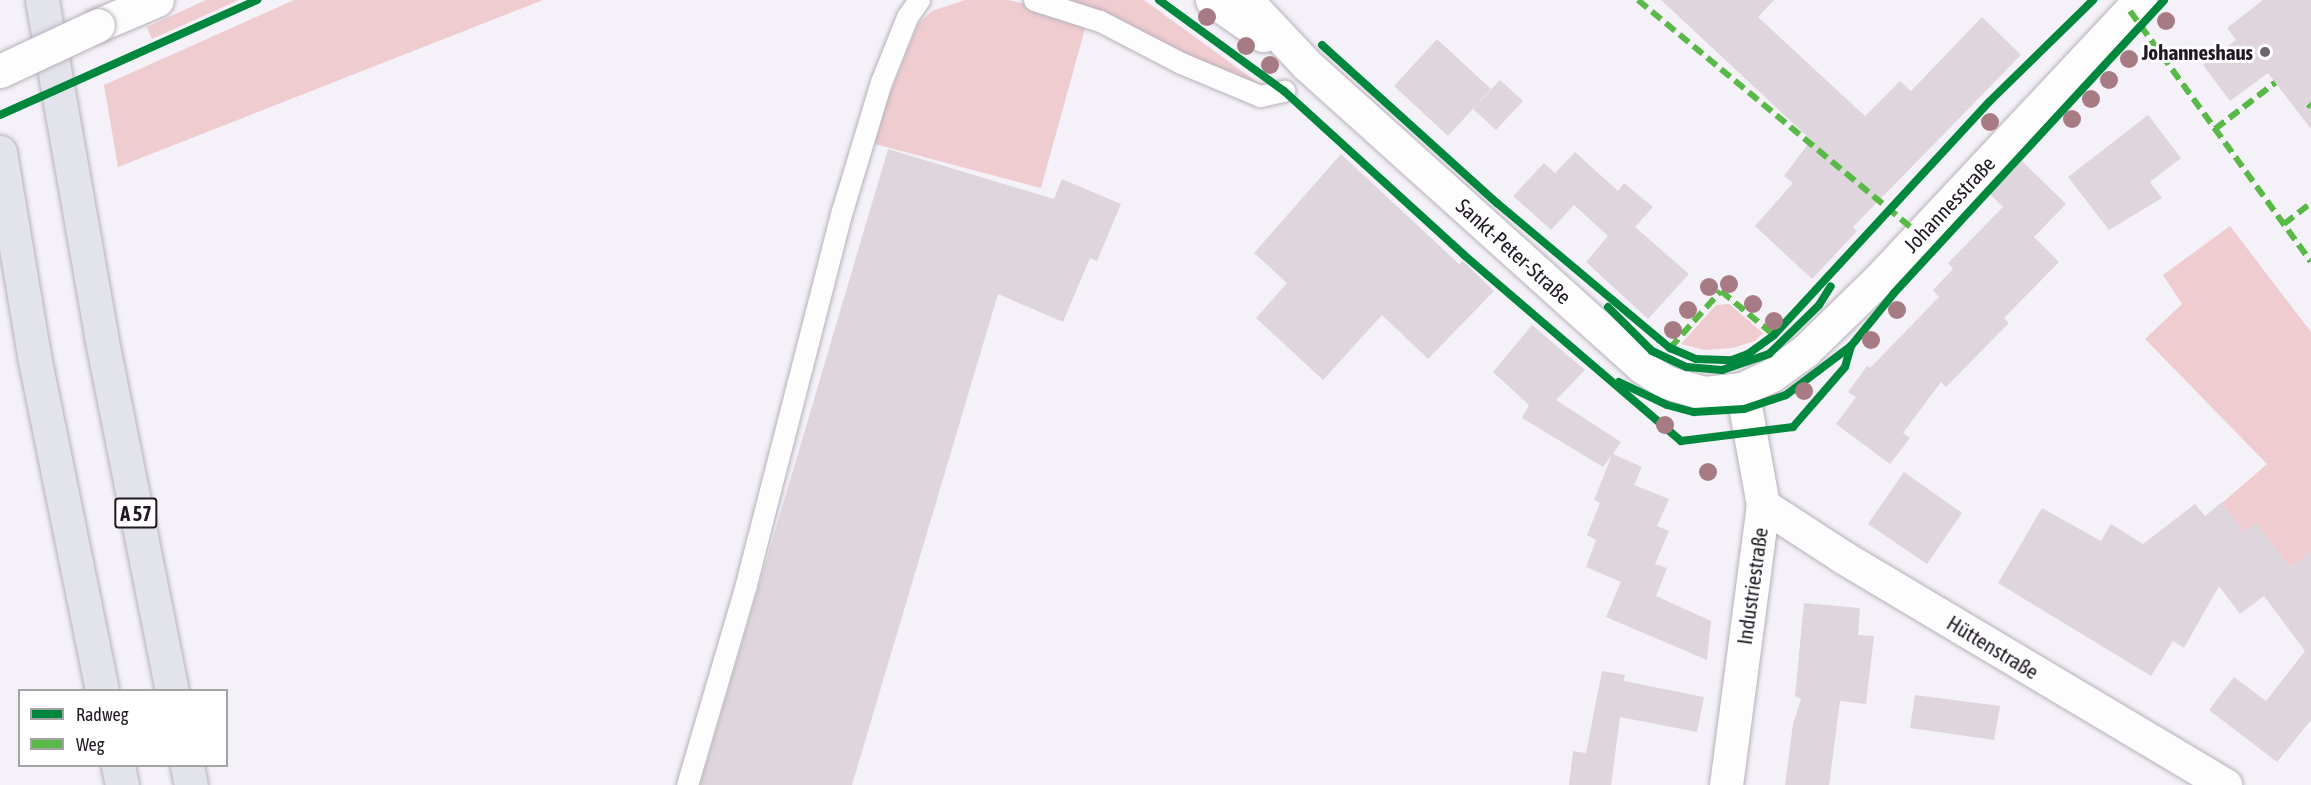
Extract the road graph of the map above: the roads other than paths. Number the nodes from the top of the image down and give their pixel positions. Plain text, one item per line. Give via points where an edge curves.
1 (42, 0) edge
2 (157, 0) edge
3 (920, 0) edge
4 (1034, 0) edge
5 (1212, 0) edge
6 (1246, 0) edge
7 (2140, 0) edge
8 (1306, 64) junction
9 (0, 71) edge
10 (1284, 91) dead end
11 (0, 152) edge
12 (1742, 389) junction
13 (1763, 505) junction
14 (102, 689) edge
15 (172, 689) edge
16 (118, 767) edge
17 (187, 767) edge
18 (122, 785) edge
19 (191, 785) edge
20 (687, 785) edge
21 (1726, 785) edge
22 (2225, 785) edge

1 - 15 highway, A 57 via 101,336
2 - 9 street, bridge
3 - 20 lane via 907,17 880,82 845,201 746,584
4 - 10 lane via 1100,21 1181,63 1260,96
5 - 8 street, Sankt-Peter-Straße
6 - 8 street, Sankt-Peter-Straße
7 - 12 street, Johannesstraße via 1879,279 1804,351 1772,375
8 - 12 street, Sankt-Peter-Straße via 1641,366 1666,382 1704,393
11 - 14 highway via 34,356
12 - 13 street, Industriestraße
13 - 21 street, Industriestraße
13 - 22 street, Hüttenstraße via 1843,557
16 - 18 highway
17 - 19 highway

